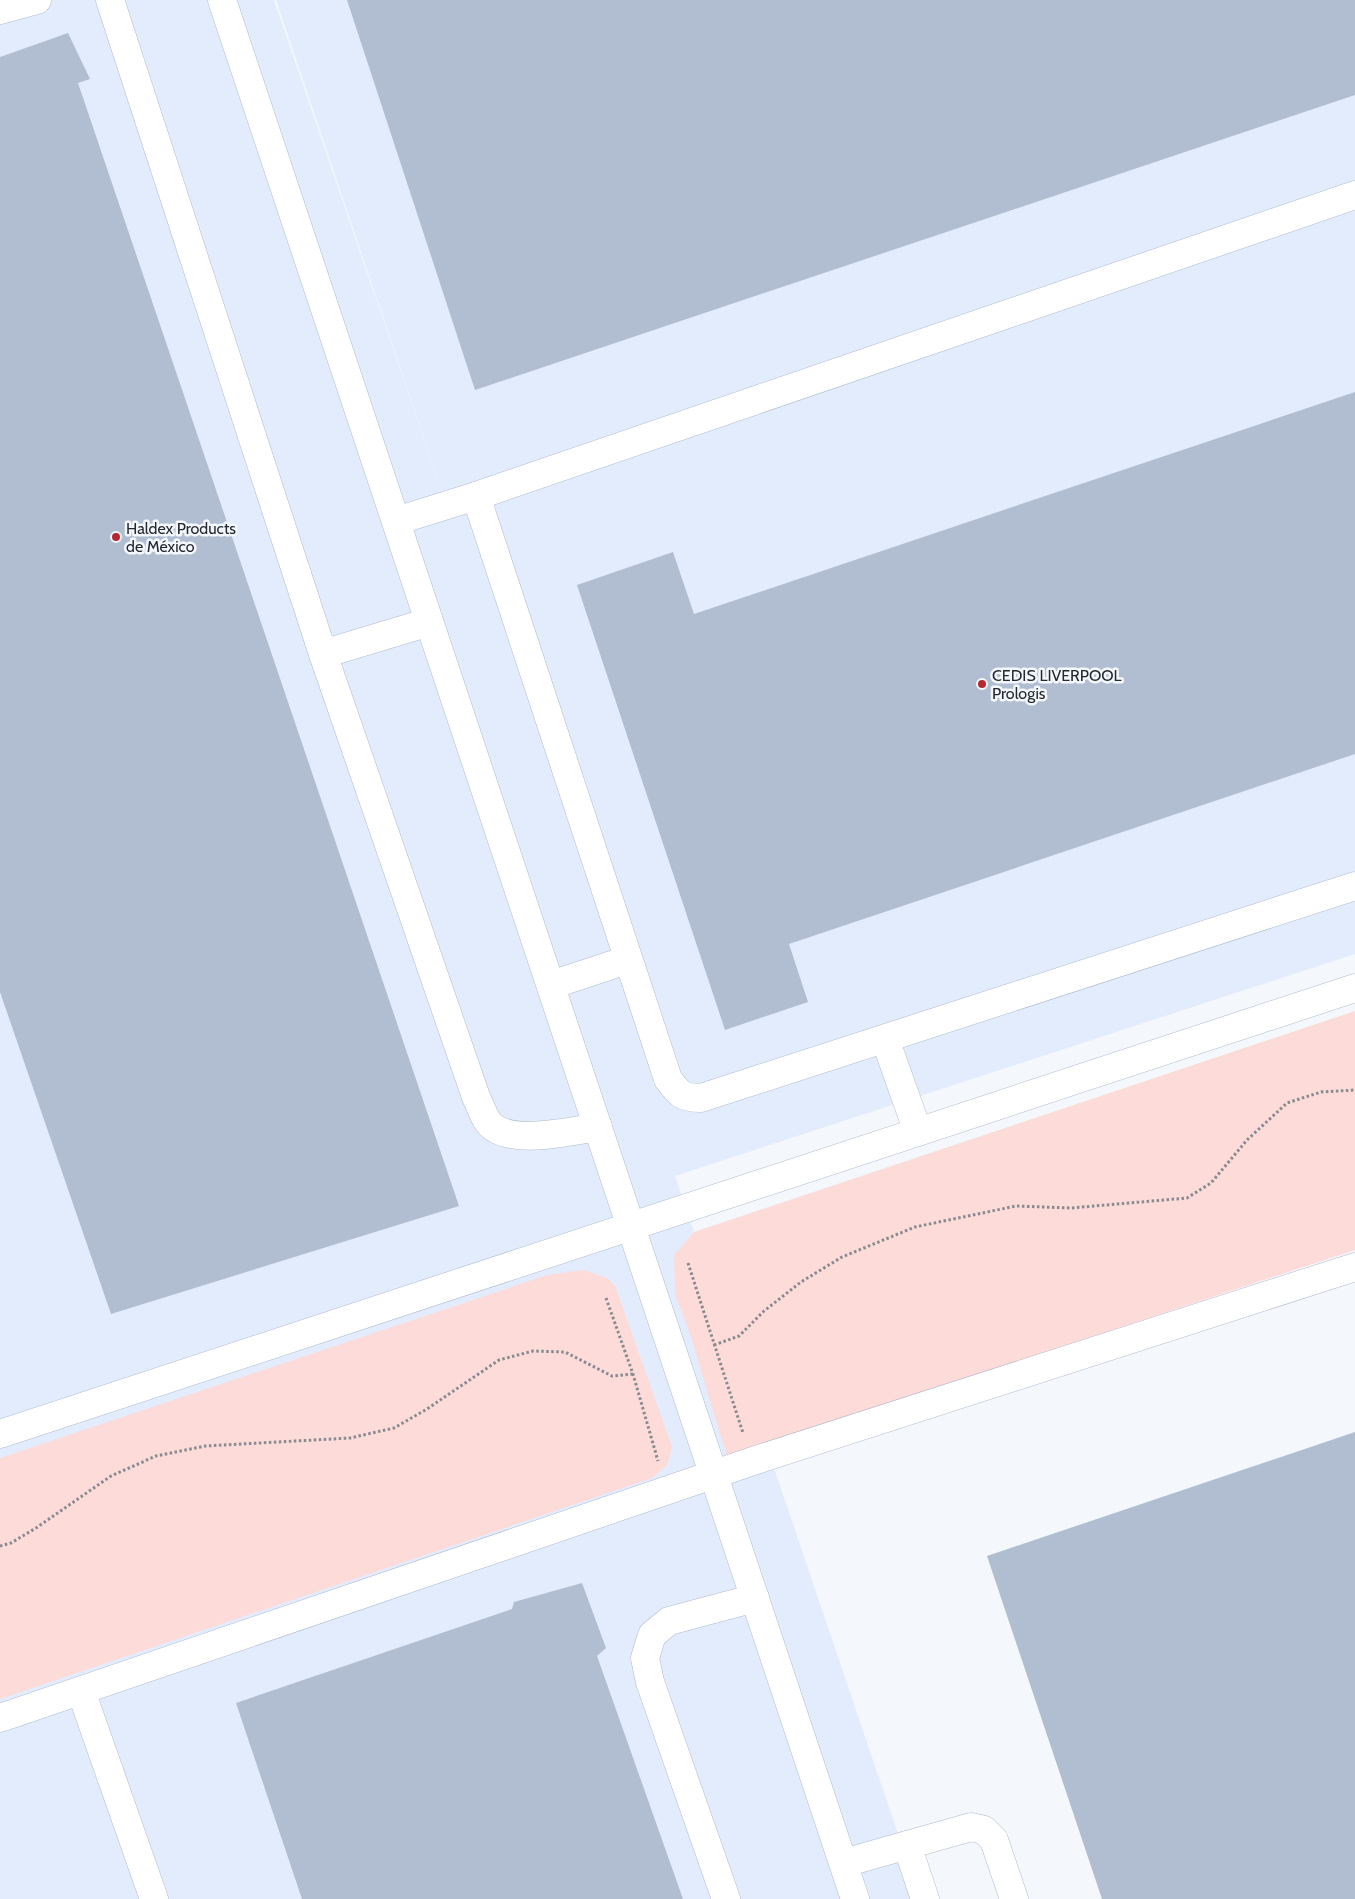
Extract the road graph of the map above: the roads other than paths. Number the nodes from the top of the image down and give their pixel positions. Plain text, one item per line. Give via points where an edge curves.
1 (38, 0) edge
2 (110, 0) edge
3 (222, 0) edge
4 (0, 10) edge
5 (1355, 195) edge
6 (476, 496) junction
7 (396, 521) junction
8 (429, 622) junction
9 (323, 654) junction
10 (1355, 886) edge
11 (627, 960) junction
12 (551, 985) junction
13 (1355, 988) edge
14 (885, 1039) junction
15 (598, 1127) junction
16 (918, 1132) junction
17 (631, 1224) junction
18 (1355, 1266) edge
19 (0, 1434) edge
20 (714, 1474) junction
21 (755, 1598) junction
22 (80, 1691) junction
23 (0, 1718) edge
24 (908, 1845) junction
25 (844, 1864) junction
26 (154, 1899) edge
27 (726, 1899) edge
28 (856, 1899) edge
29 (926, 1899) edge
30 (1014, 1899) edge

1 - 4 street
2 - 9 street
3 - 7 street
5 - 6 street
6 - 7 street
6 - 11 street
7 - 8 street
8 - 9 street
8 - 12 street
9 - 15 street via 476,1097 489,1123 505,1133 529,1136
10 - 14 street
11 - 12 street
11 - 14 street via 668,1080 687,1098 701,1098
12 - 15 street
13 - 16 street
14 - 16 street
15 - 17 street
16 - 17 street
17 - 19 street
17 - 20 street
18 - 20 street
20 - 21 street
20 - 22 street
21 - 25 street
21 - 27 street via 668,1621 652,1635 644,1658
22 - 23 street
22 - 26 street
24 - 25 street
24 - 29 street
24 - 30 street via 971,1827 984,1830 994,1840
25 - 28 street

